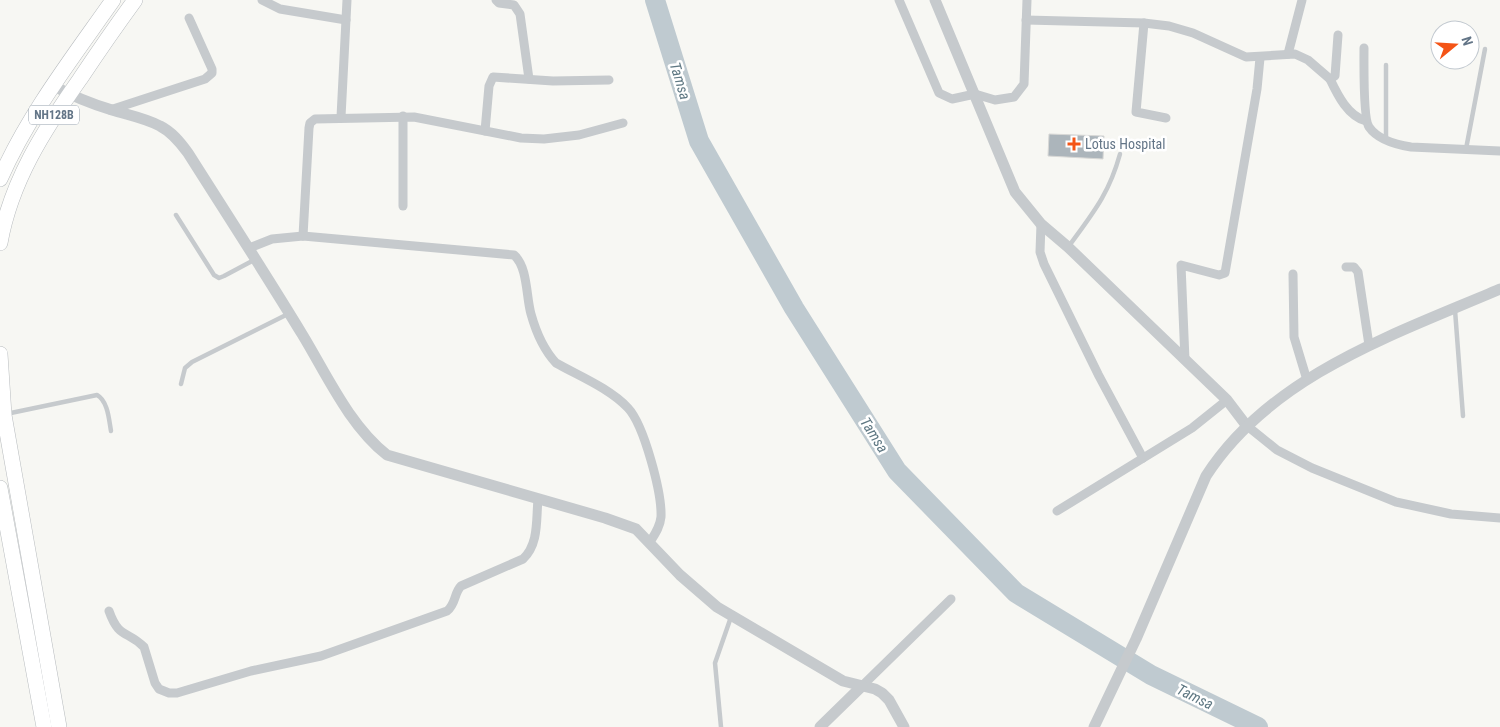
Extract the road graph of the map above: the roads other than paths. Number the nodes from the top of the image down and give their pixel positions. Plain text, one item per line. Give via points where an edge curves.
1 (113, 0) edge
2 (135, 0) edge
3 (262, 0) edge
4 (348, 0) edge
5 (496, 0) edge
6 (899, 0) edge
7 (935, 0) edge
8 (1027, 0) edge
9 (1302, 0) edge
10 (189, 18) dead end
11 (346, 20) junction
12 (1026, 20) junction
13 (1144, 23) junction
14 (1338, 35) dead end
15 (1364, 48) dead end
16 (1485, 49) dead end
17 (1288, 54) junction
18 (1260, 58) junction
19 (1386, 65) dead end
20 (529, 79) junction
21 (1330, 79) junction
22 (609, 80) dead end
23 (54, 86) junction
24 (69, 94) junction
25 (974, 94) junction
26 (110, 110) junction
27 (403, 116) junction
28 (341, 117) junction
29 (1166, 118) dead end
30 (1366, 122) junction
31 (623, 124) dead end
32 (485, 131) junction
33 (1386, 140) junction
34 (1466, 149) junction
35 (1500, 151) edge
36 (1120, 154) dead end
37 (0, 179) edge
38 (403, 206) dead end
39 (176, 215) dead end
40 (1041, 224) junction
41 (303, 236) junction
42 (0, 244) edge
43 (1068, 247) junction
44 (249, 248) junction
45 (256, 258) junction
46 (1346, 267) dead end
47 (1293, 274) dead end
48 (1500, 289) edge
49 (1455, 308) junction
50 (289, 313) junction
51 (1369, 345) junction
52 (0, 354) edge
53 (1186, 360) junction
54 (1307, 380) junction
55 (182, 384) dead end
56 (1227, 400) junction
57 (4, 415) junction
58 (1462, 416) dead end
59 (1246, 425) junction
60 (111, 431) dead end
61 (1143, 458) junction
62 (0, 488) edge
63 (538, 499) junction
64 (1057, 511) dead end
65 (1500, 518) edge
66 (650, 542) junction
67 (951, 599) dead end
68 (109, 612) dead end
69 (731, 616) junction
70 (862, 686) junction
71 (44, 727) edge
72 (59, 727) edge
73 (721, 727) edge
74 (820, 727) edge
75 (904, 727) edge
76 (1094, 727) edge

1 - 23 highway, NH128B
2 - 24 highway, NH128B
3 - 11 street via 280,9
4 - 11 street
5 - 20 street via 514,5 520,14
6 - 25 street via 939,93 952,99
7 - 25 street
8 - 12 street
9 - 17 street
10 - 26 street via 212,74
11 - 28 street
12 - 13 street
12 - 25 street via 1024,84 1018,93 1014,97 995,100
13 - 18 street via 1183,29 1238,54
13 - 29 street via 1136,112
14 - 21 street via 1335,76
15 - 30 street
16 - 34 lane
17 - 18 street
17 - 21 street via 1303,57
18 - 53 street via 1225,273 1219,275 1181,265
19 - 33 lane
20 - 22 street
20 - 32 street via 499,76 491,79
21 - 30 street via 1339,98 1358,119
23 - 24 street
23 - 37 highway, NH128B via 10,156
24 - 26 street
24 - 42 highway, NH128B via 46,128 18,181
25 - 40 street via 1015,192
26 - 44 street via 148,120 175,137
27 - 28 street
27 - 32 street
27 - 38 street
28 - 41 street via 315,119 310,123
30 - 33 street
31 - 32 street via 554,139
33 - 34 street via 1411,147
34 - 35 street
36 - 43 lane via 1106,194
39 - 45 lane via 219,278
40 - 43 street
40 - 61 street via 1040,252 1047,272
41 - 44 street via 272,239
41 - 66 street via 507,253 518,259 535,327 550,356 615,397 629,409 639,426 660,506 660,522
43 - 53 street
44 - 45 street
45 - 50 street
46 - 51 street via 1354,267 1358,272
47 - 54 street via 1294,337
48 - 49 street
49 - 51 street
49 - 58 lane
50 - 55 lane via 192,362 185,368
50 - 63 street via 354,420 374,445 387,455
51 - 54 street
52 - 57 highway
53 - 56 street
54 - 59 street
56 - 59 street
56 - 61 street via 1210,416
57 - 60 lane via 98,395 105,404
57 - 72 highway
59 - 65 street via 1277,450 1303,464 1396,502 1451,514
59 - 76 street via 1222,451 1206,476
61 - 64 street
62 - 71 highway
63 - 66 street via 636,529
63 - 68 street via 534,540 529,553 523,559 461,586 447,610 327,654 251,671 192,690 168,693 159,689 144,646 120,632
66 - 69 street via 680,575
67 - 70 street
69 - 70 street via 843,681
69 - 73 lane via 715,663
70 - 74 street
70 - 75 street via 875,689 889,700

